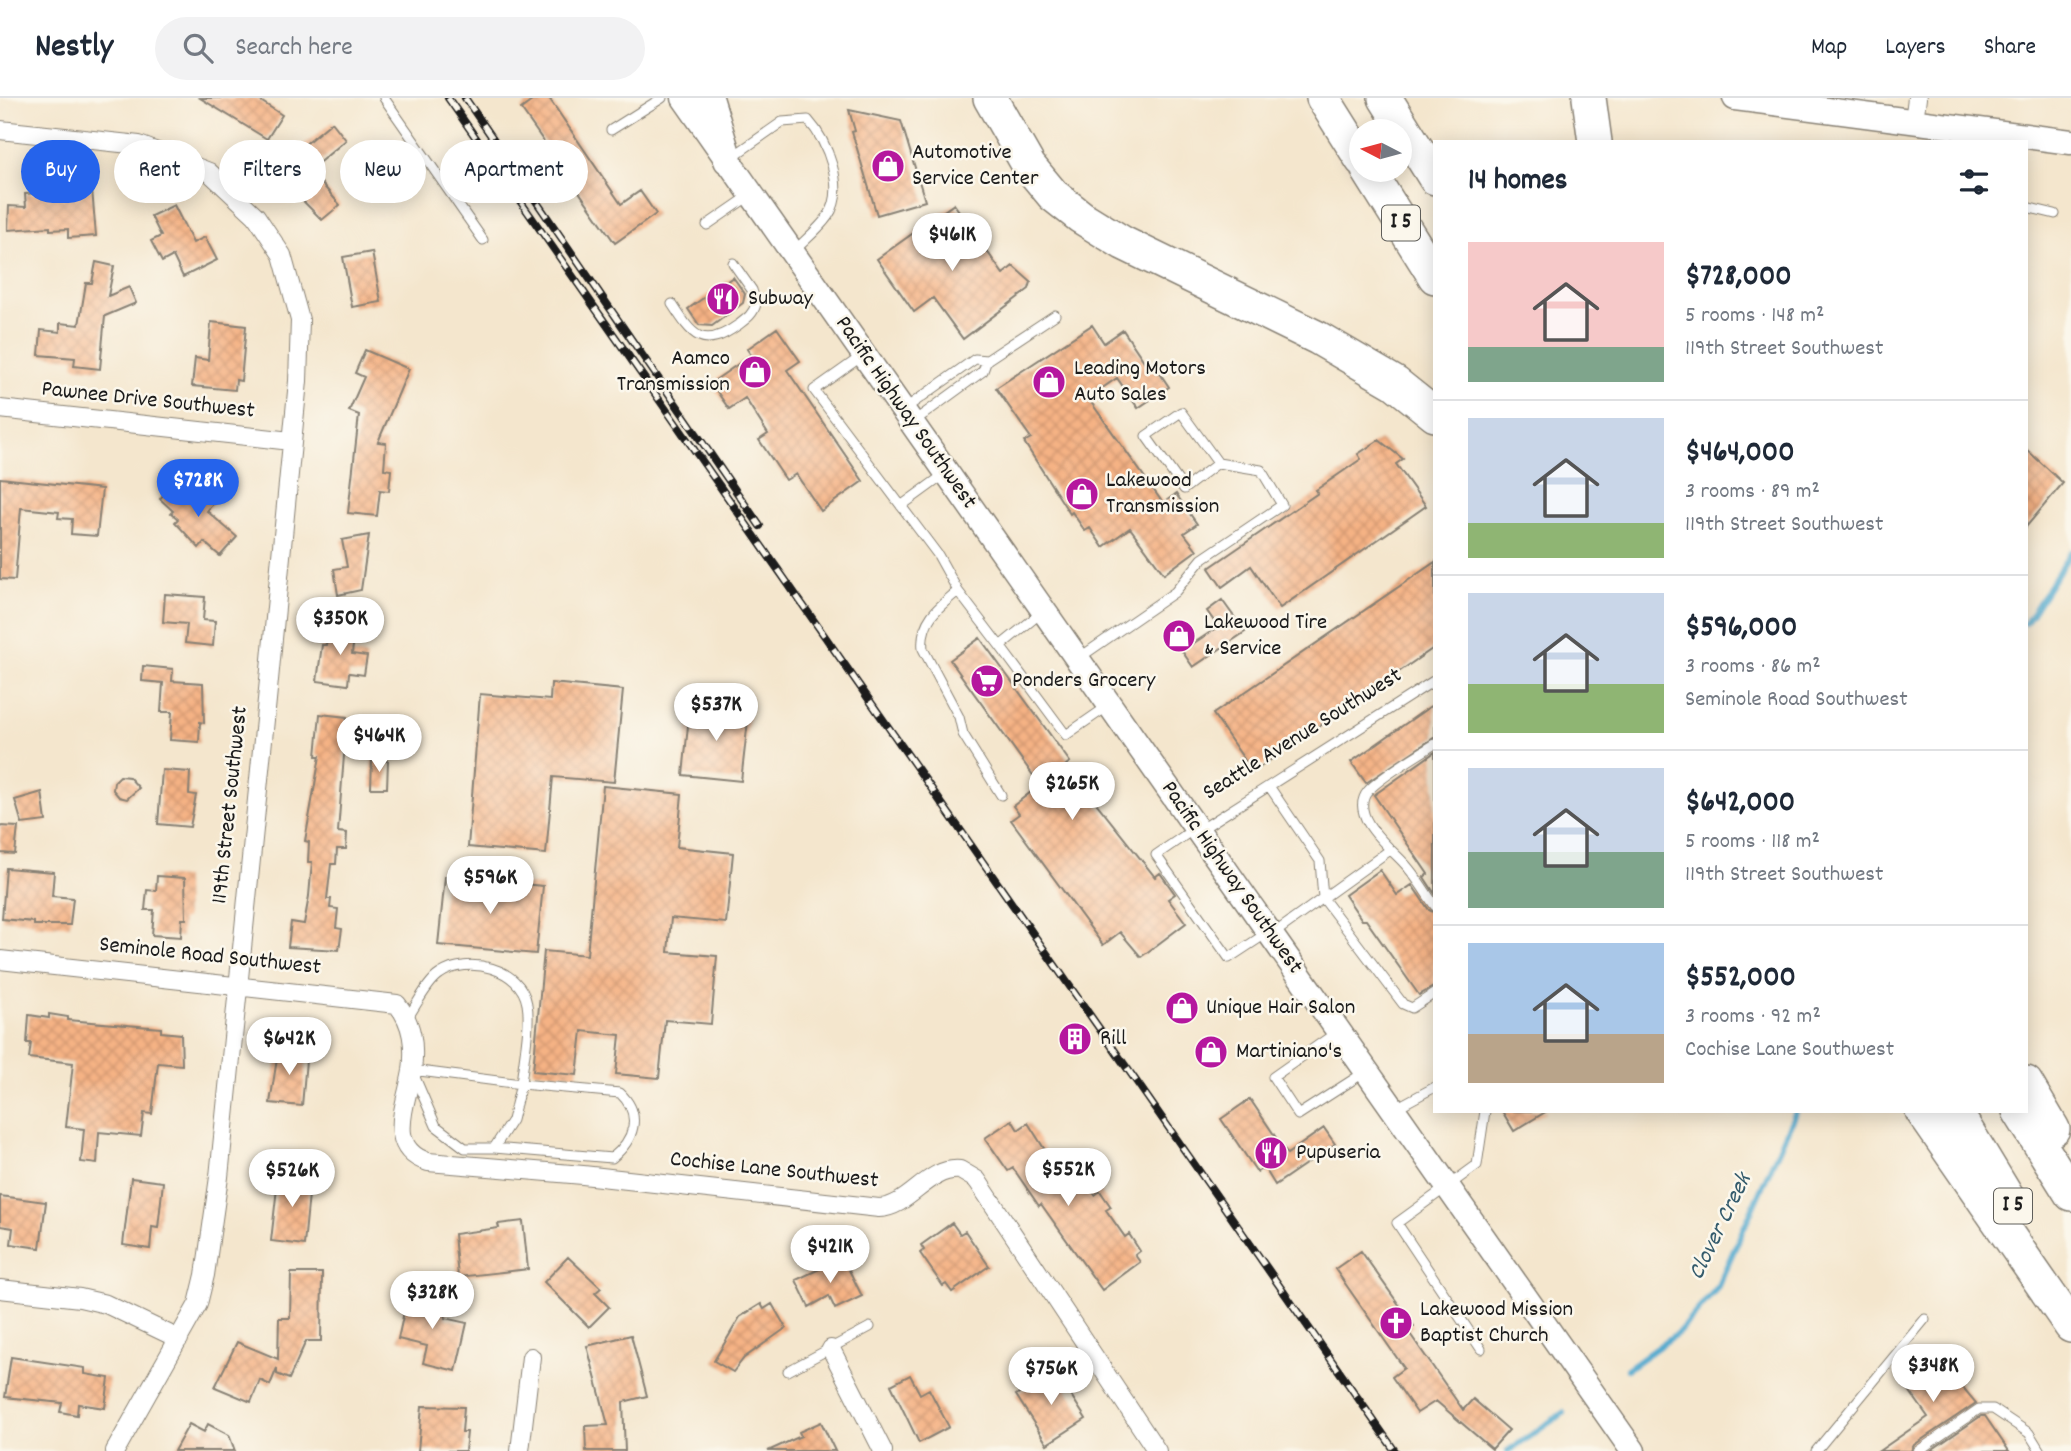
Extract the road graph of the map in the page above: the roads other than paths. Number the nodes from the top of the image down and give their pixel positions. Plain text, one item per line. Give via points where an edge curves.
1 (384, 98) edge
2 (662, 98) edge
3 (684, 98) edge
4 (709, 98) edge
5 (990, 98) edge
6 (1322, 98) edge
7 (1385, 98) edge
8 (1589, 98) edge
9 (1735, 98) edge
10 (1915, 109) edge
11 (0, 130) edge
12 (611, 130) dead end
13 (2018, 138) edge
14 (1349, 140) edge
15 (1595, 140) edge
16 (2071, 142) edge
17 (728, 160) junction
18 (1433, 175) edge
19 (1376, 182) edge
20 (752, 194) junction
21 (2028, 207) edge
22 (2055, 214) dead end
23 (706, 225) dead end
24 (483, 240) dead end
25 (792, 252) junction
26 (733, 263) dead end
27 (1433, 274) edge
28 (672, 304) dead end
29 (1055, 314) dead end
30 (864, 354) junction
31 (987, 360) junction
32 (0, 410) edge
33 (1433, 413) edge
34 (907, 417) junction
35 (291, 441) junction
36 (1218, 463) junction
37 (947, 473) junction
38 (901, 506) junction
39 (958, 591) junction
40 (1044, 611) junction
41 (1000, 646) junction
42 (1078, 659) junction
43 (1433, 681) edge
44 (1110, 705) junction
45 (1433, 745) edge
46 (1269, 786) junction
47 (1001, 795) dead end
48 (1197, 829) junction
49 (1390, 850) junction
50 (1323, 898) junction
51 (1433, 903) edge
52 (1270, 934) junction
53 (0, 960) edge
54 (237, 985) junction
55 (1433, 994) edge
56 (408, 1017) junction
57 (1339, 1031) junction
58 (412, 1070) junction
59 (1366, 1071) junction
60 (521, 1084) junction
61 (2028, 1087) edge
62 (1433, 1088) edge
63 (1393, 1109) junction
64 (1485, 1113) edge
65 (1923, 1113) edge
66 (1956, 1113) edge
67 (2020, 1113) edge
68 (494, 1148) junction
69 (2071, 1162) edge
70 (1448, 1187) junction
71 (2071, 1194) edge
72 (0, 1289) edge
73 (2071, 1301) edge
74 (1925, 1319) dead end
75 (2071, 1326) edge
76 (870, 1327) dead end
77 (179, 1339) junction
78 (831, 1349) junction
79 (1481, 1349) dead end
80 (531, 1357) dead end
81 (788, 1371) dead end
82 (115, 1451) edge
83 (520, 1451) edge
84 (883, 1451) edge
85 (1157, 1451) edge
86 (1633, 1451) edge
87 (1816, 1451) edge
88 (1918, 1451) edge
89 (2040, 1451) edge

1 - 24 lane
2 - 12 lane
3 - 17 street, Pacific Highway Southwest
4 - 17 main road
5 - 33 highway via 1029,166 1053,195 1081,217 1123,243 1318,338 1395,383
6 - 14 highway
7 - 18 highway, I 5
8 - 15 highway
9 - 10 street
10 - 13 street
11 - 35 street, 119th Street Southwest via 139,145 209,172 256,216 282,255 300,320 302,341
13 - 16 street
17 - 20 street, Pacific Highway Southwest
17 - 25 lane via 782,122 808,120 820,133 830,160 834,204
19 - 27 highway, I 5
20 - 23 lane
20 - 25 street, Pacific Highway Southwest
21 - 22 lane
25 - 30 street, Pacific Highway Southwest
26 - 28 lane via 756,304 751,315 724,335 693,334
29 - 31 lane
30 - 34 street, Pacific Highway Southwest
30 - 38 lane via 814,390
31 - 34 lane via 982,371
31 - 34 lane via 975,359
32 - 35 street, Pawnee Drive Southwest
34 - 37 street, Pacific Highway Southwest
35 - 54 street, 119th Street Southwest
36 - 36 lane via 1181,412 1146,436 1184,489
36 - 42 lane via 1261,470 1282,505 1202,559 1175,592
37 - 38 lane
37 - 40 street, Pacific Highway Southwest
38 - 39 lane
39 - 41 lane
39 - 47 lane via 927,621 923,649 960,717 963,734
40 - 41 lane
40 - 42 street, Pacific Highway Southwest
41 - 44 lane via 1066,735
42 - 44 street, Pacific Highway Southwest
43 - 46 lane, Seattle Avenue Southwest
44 - 48 street, Pacific Highway Southwest
45 - 49 lane via 1368,791 1363,805 1366,818
46 - 48 lane, Seattle Avenue Southwest
46 - 50 lane via 1320,861
48 - 52 street, Pacific Highway Southwest
48 - 52 lane, Seattle Avenue Southwest via 1156,855 1229,958
49 - 50 lane
49 - 51 lane
50 - 52 lane
50 - 55 lane via 1403,1004 1412,1008
52 - 57 street, Pacific Highway Southwest
53 - 54 street, Seminole Road Southwest
54 - 56 street, Seminole Road Southwest via 388,1001
54 - 77 street, 119th Street Southwest via 205,1275 198,1304
56 - 58 street, Cochise Lane Southwest
56 - 60 lane via 439,974 464,967 487,968 519,981 527,1004
57 - 59 street, Pacific Highway Southwest
57 - 59 lane via 1273,1077 1298,1115
58 - 60 lane
58 - 68 lane via 436,1126 465,1148
58 - 85 street, Cochise Lane Southwest via 401,1115 401,1137 414,1155 428,1162 878,1208 897,1204 944,1171 969,1174 1060,1301
59 - 63 street, Pacific Highway Southwest
60 - 68 lane via 512,1120
60 - 68 lane via 620,1093 631,1104 635,1121 628,1145 612,1158
61 - 69 highway
62 - 63 lane
63 - 70 street, Pacific Highway Southwest
64 - 70 lane via 1477,1165
65 - 75 highway
66 - 73 highway, I 5
67 - 71 highway, I 5
70 - 79 lane via 1397,1223
70 - 86 street, Pacific Highway Southwest
72 - 77 street via 106,1304
74 - 87 lane
76 - 78 lane
77 - 82 street, 119th Street Southwest
78 - 81 lane
78 - 84 street
80 - 83 street
88 - 89 lane via 1979,1409 1993,1409 2029,1433

